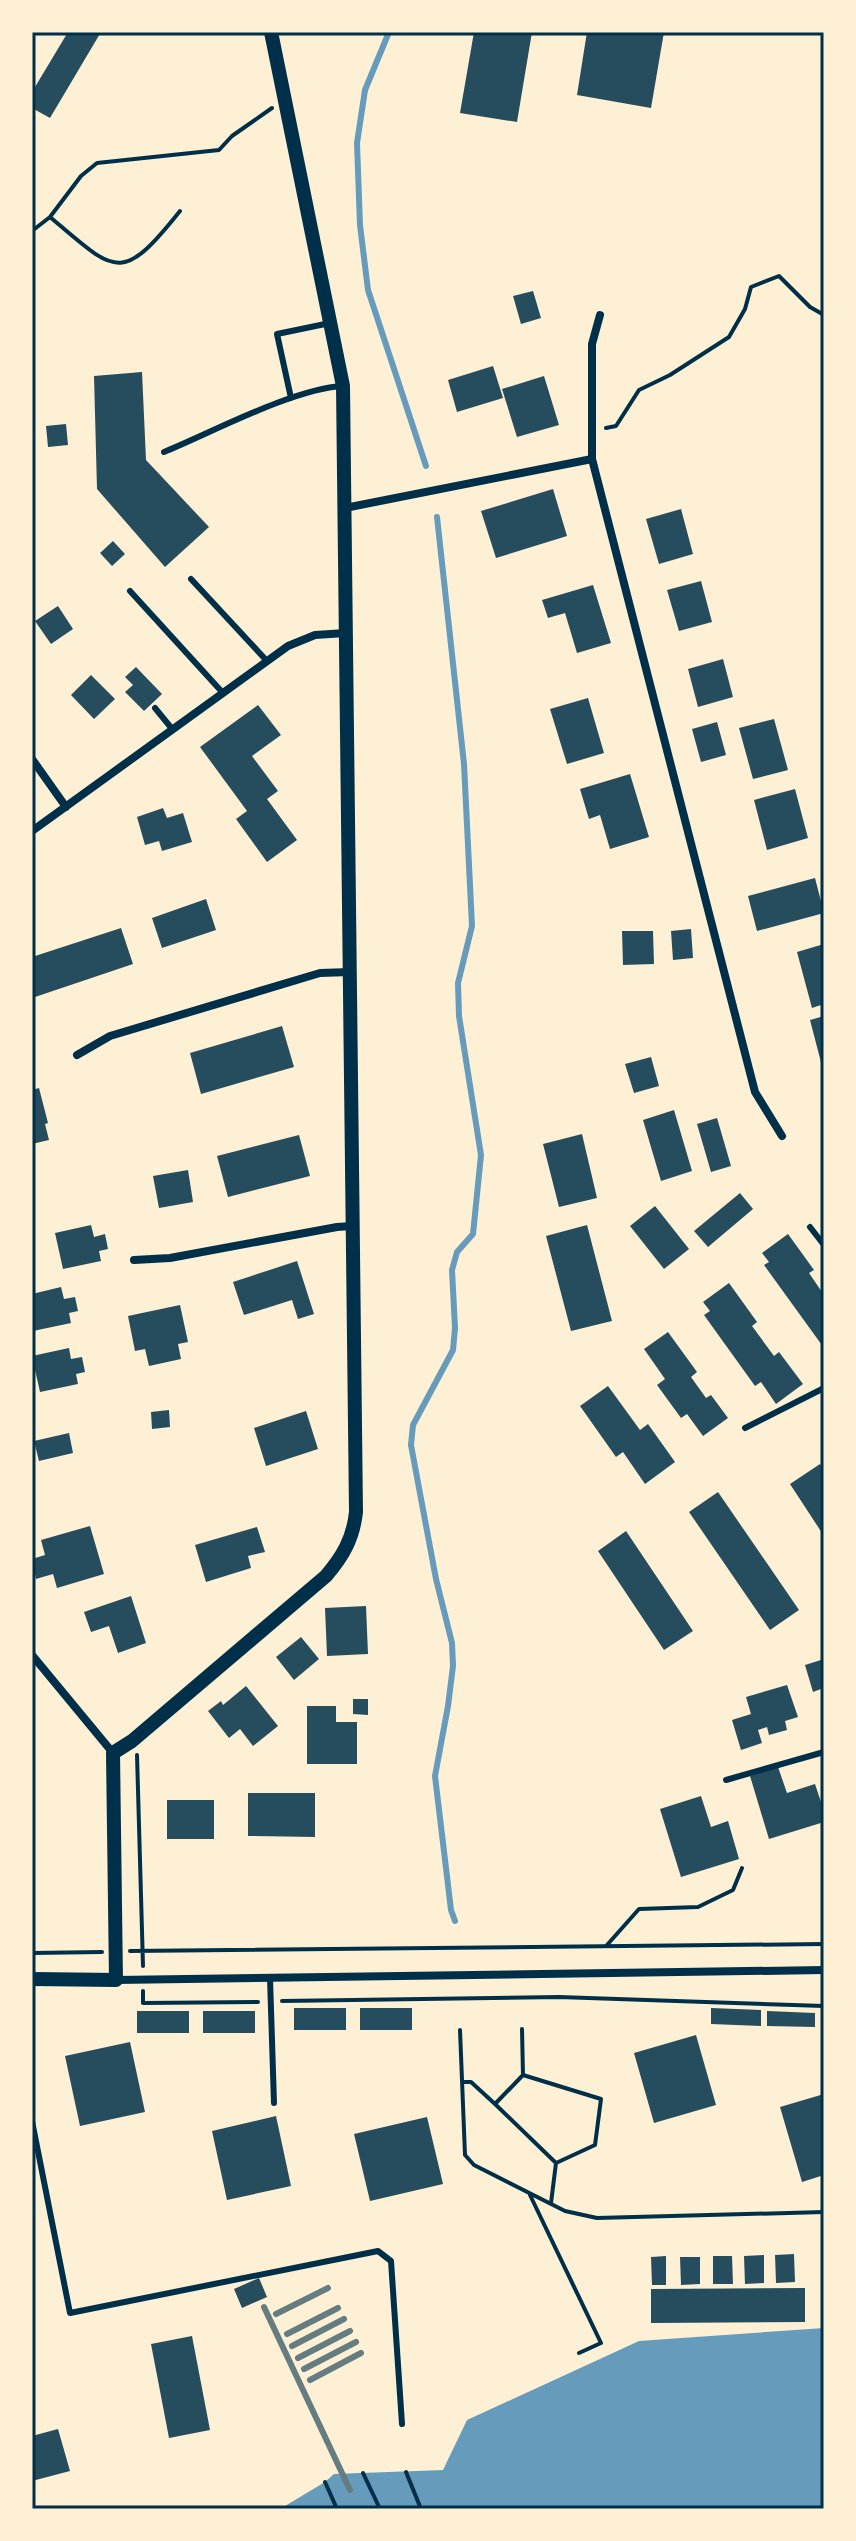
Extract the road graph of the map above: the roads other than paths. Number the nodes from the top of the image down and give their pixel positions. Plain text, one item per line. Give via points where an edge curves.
1 (271, 32) edge
2 (600, 315) dead end
3 (330, 323) junction
4 (343, 386) junction
5 (291, 398) junction
6 (164, 452) dead end
7 (592, 459) junction
8 (345, 508) junction
9 (191, 579) dead end
10 (130, 591) dead end
11 (346, 633) junction
12 (267, 661) junction
13 (223, 693) junction
14 (155, 708) dead end
15 (173, 730) junction
16 (32, 759) edge
17 (66, 807) junction
18 (32, 831) edge
19 (350, 972) junction
20 (77, 1055) dead end
21 (782, 1136) dead end
22 (352, 1226) junction
23 (810, 1227) dead end
24 (824, 1245) edge
25 (134, 1260) dead end
26 (824, 1388) edge
27 (745, 1428) dead end
28 (32, 1655) edge
29 (824, 1752) edge
30 (113, 1753) junction
31 (726, 1780) dead end
32 (824, 1970) edge
33 (270, 1978) junction
34 (32, 1979) edge
35 (116, 1980) junction
36 (274, 2103) dead end
37 (32, 2121) edge
38 (402, 2424) dead end

1 - 3 street
2 - 7 street via 592,344
3 - 4 street
3 - 5 lane via 277,334
4 - 5 lane
4 - 8 street
5 - 6 lane
7 - 8 street
7 - 21 street via 755,1092
8 - 11 street
9 - 12 lane
10 - 13 lane
11 - 12 street via 315,635
11 - 19 street
12 - 13 street
13 - 15 street
14 - 15 lane
15 - 17 street
16 - 17 street
17 - 18 street
19 - 20 street via 320,973 110,1036
19 - 22 street
22 - 25 street
22 - 30 street via 353,1535 326,1576
23 - 24 lane
26 - 27 lane
28 - 30 street
29 - 31 lane
30 - 35 street
32 - 33 street
33 - 35 street
33 - 36 lane
34 - 35 street
37 - 38 lane via 70,2313 378,2251 391,2261

